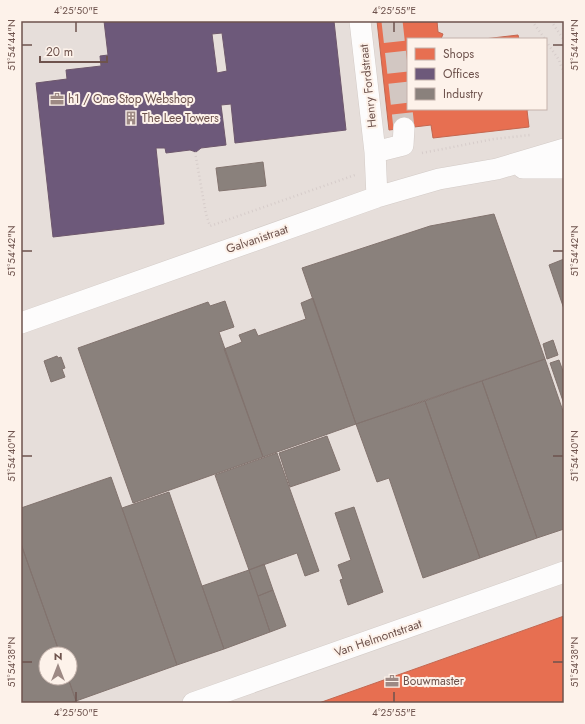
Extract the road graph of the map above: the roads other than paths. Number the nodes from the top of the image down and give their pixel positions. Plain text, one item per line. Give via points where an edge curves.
1 (360, 21) edge
2 (404, 128) tunnel mouth
3 (564, 149) edge
4 (375, 152) junction
5 (564, 168) edge
6 (497, 169) junction
7 (377, 197) junction
8 (21, 323) edge
9 (564, 572) edge
10 (193, 703) edge

1 - 4 street, Henry Fordstraat
2 - 4 street via 402,145
3 - 6 street, Galvanistraat
4 - 7 street, Henry Fordstraat
5 - 6 street, Galvanistraat
6 - 7 street, Galvanistraat via 439,179
7 - 8 street, Galvanistraat
9 - 10 street, Van Helmontstraat

